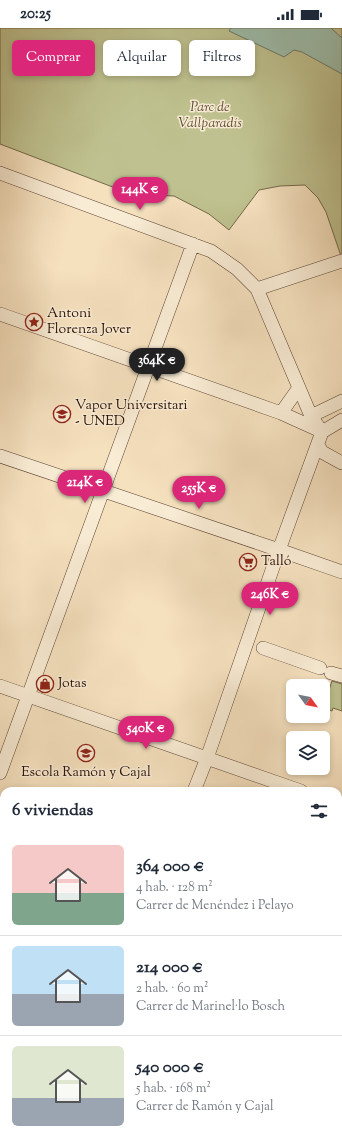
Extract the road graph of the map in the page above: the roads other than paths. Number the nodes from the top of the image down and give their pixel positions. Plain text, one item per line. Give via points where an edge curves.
1 (0, 173) edge
2 (192, 244) junction
3 (342, 261) edge
4 (257, 289) junction
5 (0, 314) edge
6 (148, 366) junction
7 (298, 389) junction
8 (342, 401) edge
9 (281, 413) junction
10 (310, 416) junction
11 (342, 420) edge
12 (322, 432) junction
13 (318, 445) junction
14 (0, 456) edge
15 (342, 463) edge
16 (103, 491) junction
17 (279, 550) junction
18 (342, 572) edge
19 (256, 645) junction
20 (331, 672) edge
21 (0, 686) edge
22 (29, 696) junction
23 (207, 758) junction
24 (0, 773) edge
25 (196, 787) edge
26 (290, 787) edge

1 - 2 street
2 - 4 street via 211,251
2 - 6 street
3 - 4 street
4 - 7 street
5 - 6 street
6 - 9 street
6 - 16 street
7 - 9 street
7 - 10 street
8 - 10 street
9 - 12 street
10 - 12 street
11 - 12 street
12 - 13 street
13 - 15 street via 322,452
13 - 17 street
14 - 16 street
16 - 17 street
16 - 22 street
17 - 18 street
17 - 19 street
19 - 20 street
19 - 23 street
21 - 22 street
22 - 23 street
22 - 24 street
23 - 25 street
23 - 26 street

